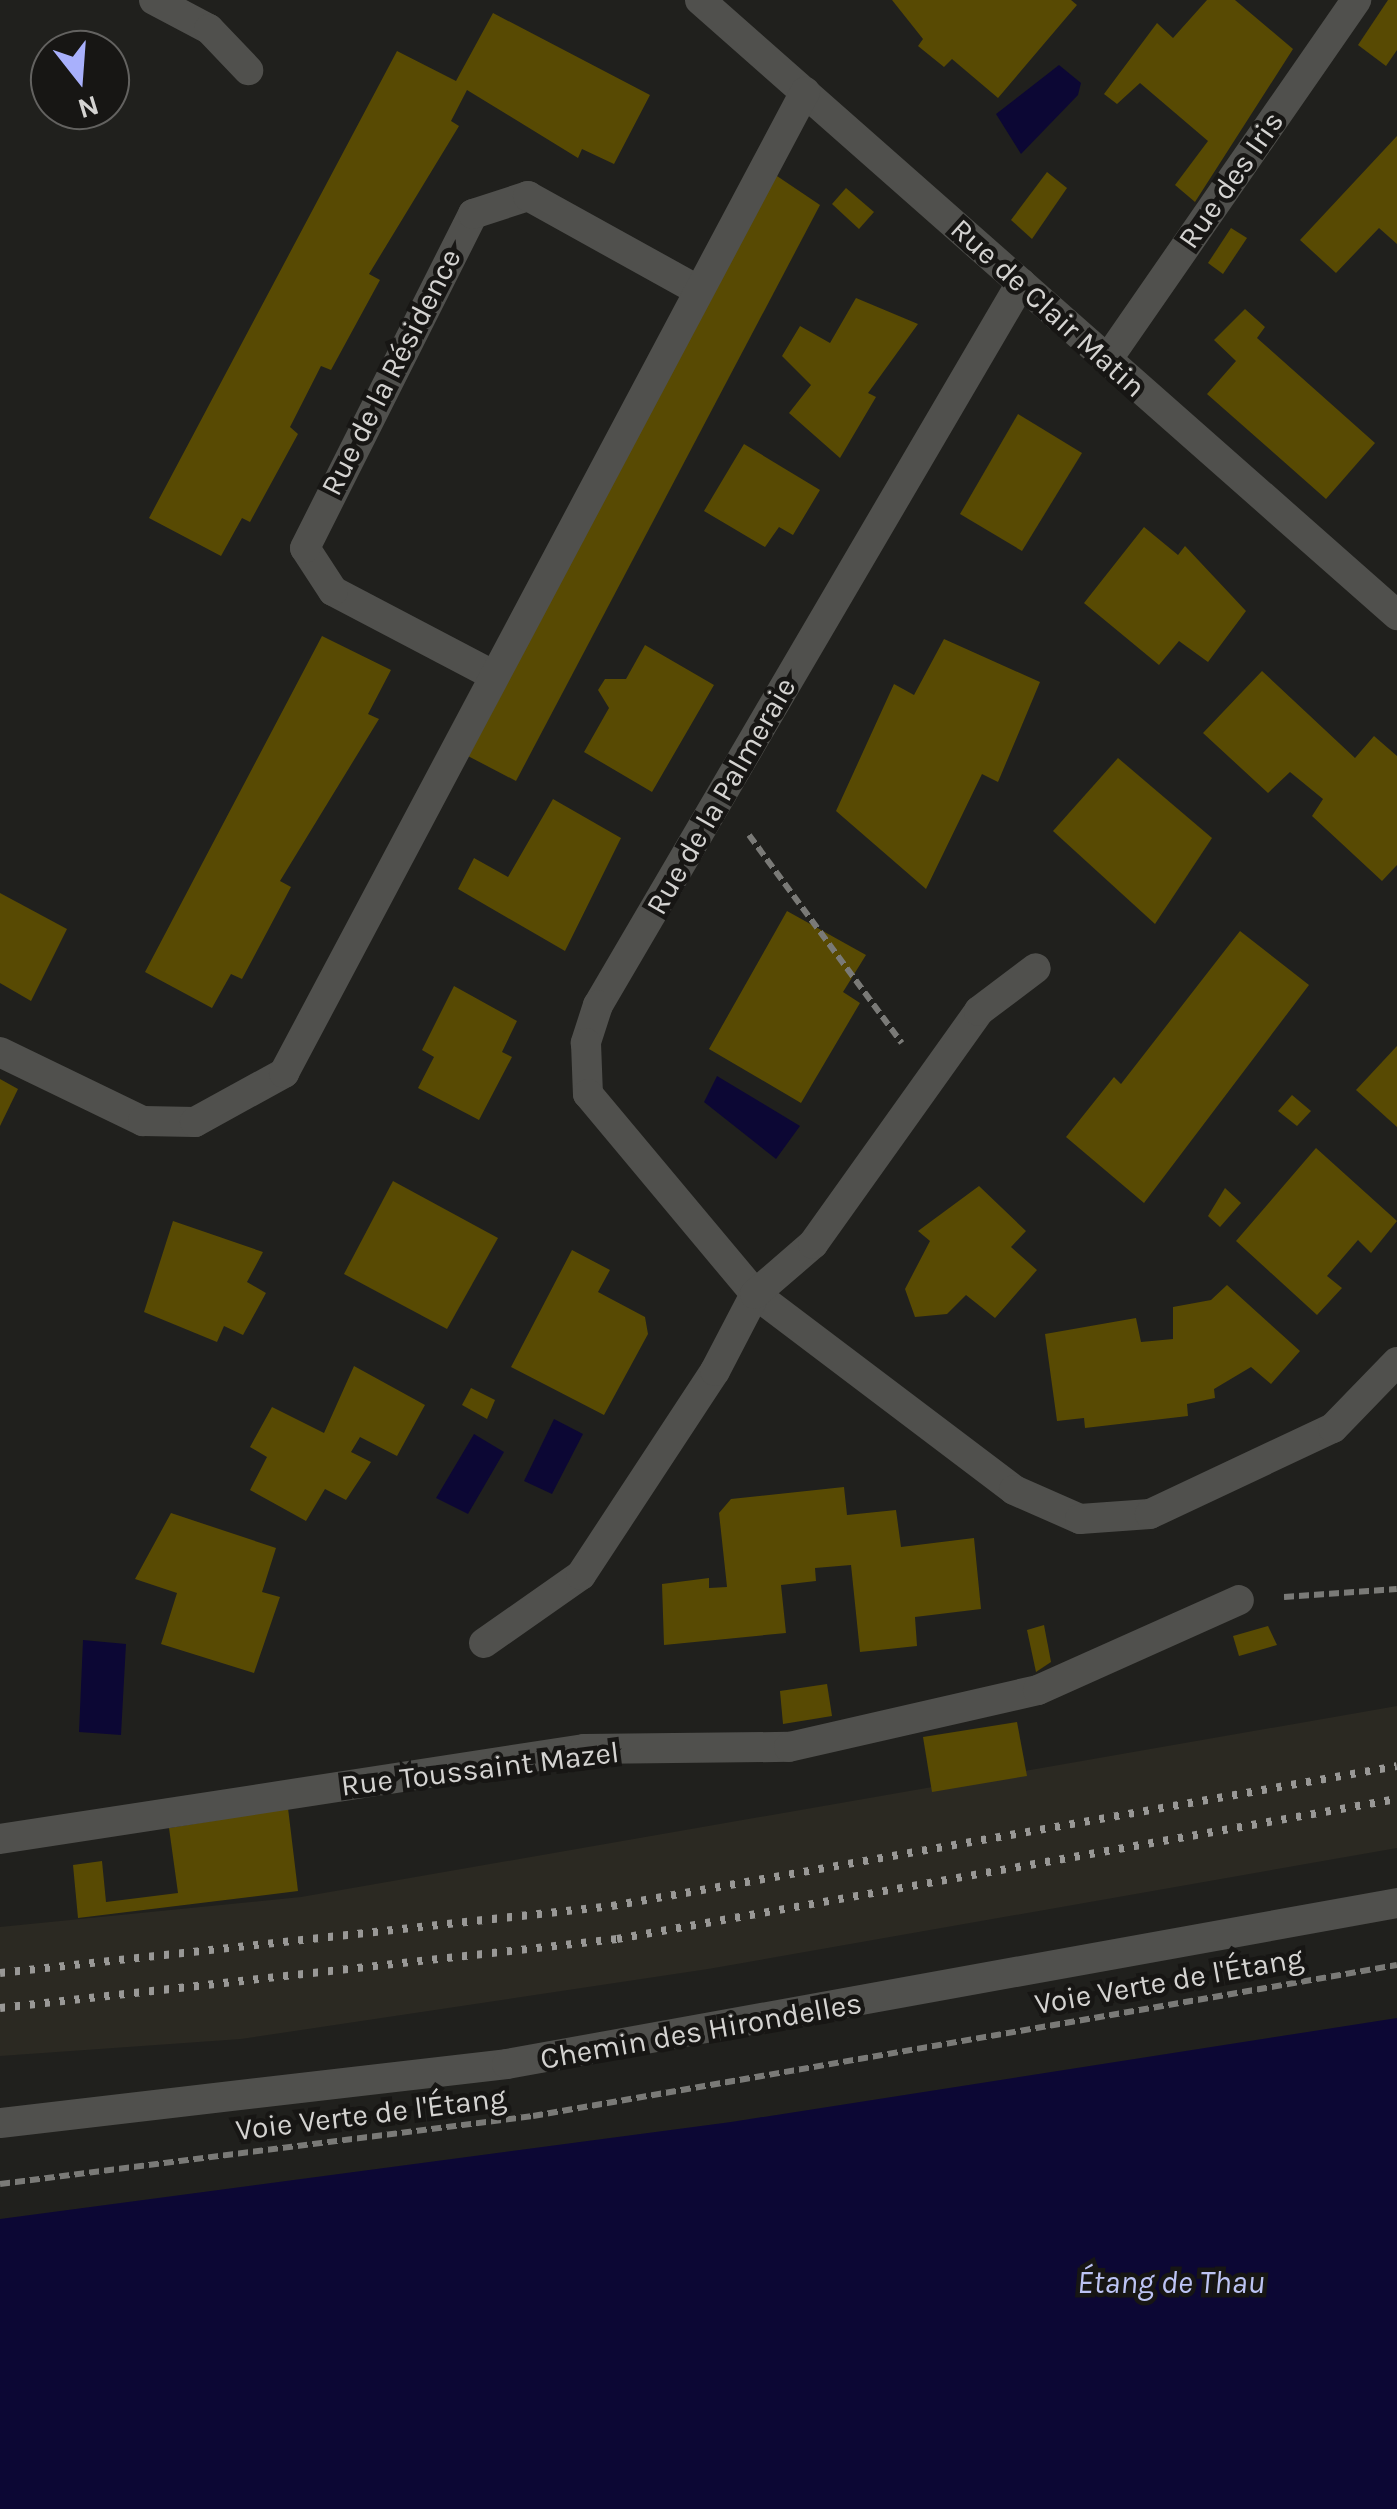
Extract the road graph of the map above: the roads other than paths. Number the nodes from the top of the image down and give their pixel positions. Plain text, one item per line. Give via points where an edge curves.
1 (154, 0) edge
2 (700, 0) edge
3 (1356, 0) edge
4 (248, 70) dead end
5 (805, 92) junction
6 (1021, 283) junction
7 (694, 288) junction
8 (1107, 360) junction
9 (1397, 615) edge
10 (491, 674) junction
11 (1036, 968) dead end
12 (0, 1052) edge
13 (754, 1294) junction
14 (1397, 1362) edge
15 (1238, 1600) road end
16 (484, 1642) dead end
17 (0, 1839) edge
18 (1397, 1902) edge
19 (0, 2123) edge

1 - 4 street via 209,28
2 - 5 street, Rue de Clair Matin
3 - 8 street, Rue des Iris
5 - 6 street, Rue de Clair Matin
5 - 7 street
6 - 8 street, Rue de Clair Matin
6 - 13 street, Rue de la Palmeraie via 598,1005 586,1044 588,1094
7 - 10 street
7 - 10 street, Rue de la Résidence via 528,196 473,214 305,548 333,591
8 - 9 street, Rue de Clair Matin
10 - 12 street via 284,1073 195,1122 143,1122
11 - 13 street via 979,1012 926,1076 812,1244
13 - 14 street, Rue de la Palmeraie via 1014,1490 1080,1519 1150,1514 1332,1428
13 - 16 street via 716,1371 581,1575
15 - 17 street, Rue Toussaint Mazel via 1038,1690 789,1748 584,1749
18 - 19 street, Chemin des Hirondelles via 507,2064

